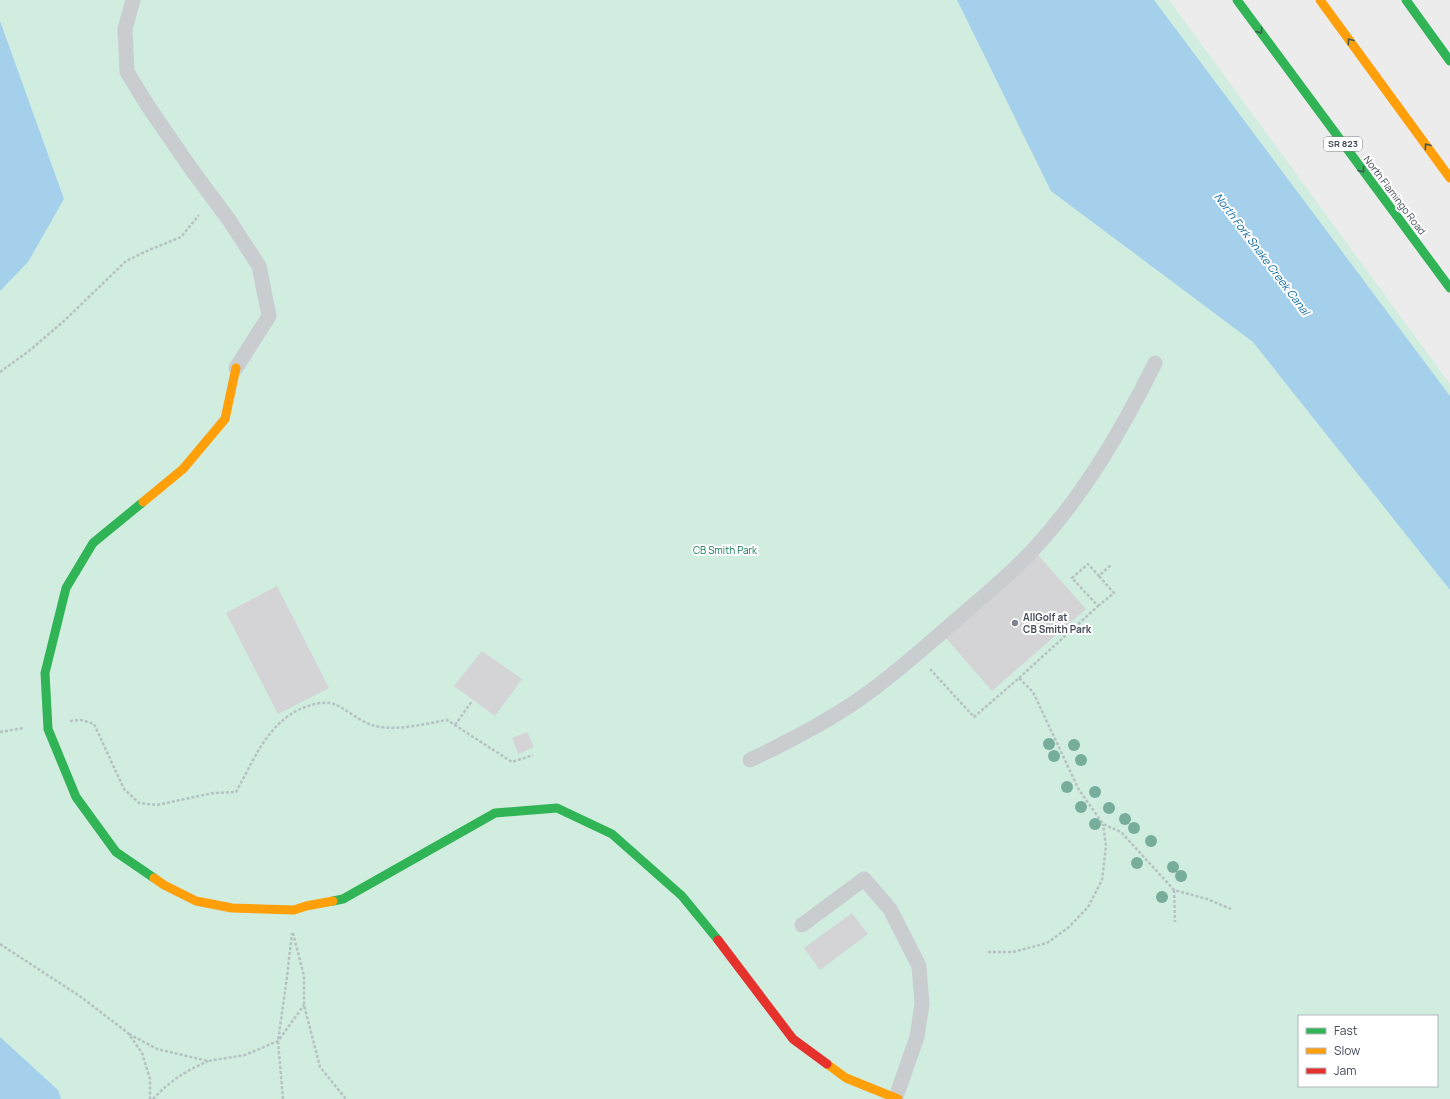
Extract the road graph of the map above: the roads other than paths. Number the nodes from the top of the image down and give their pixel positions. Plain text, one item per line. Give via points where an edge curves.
1 (133, 0) edge
2 (1237, 0) edge
3 (1320, 0) edge
4 (1406, 0) edge
5 (1450, 61) edge
6 (1450, 178) edge
7 (1450, 288) edge
8 (1155, 363) dead end
9 (236, 368) joint
10 (750, 760) dead end
11 (802, 925) dead end
12 (897, 1098) edge

1 - 9 lane via 125,29 127,72 259,266 269,316
2 -> 7 main road, North Flamingo Road / SR 823
6 -> 3 main road
4 - 5 main road
8 - 10 lane via 1106,454 1034,550 917,654 860,699 794,738
9 - 12 main road via 225,419 183,469 93,543 66,588 45,673 48,729 76,797 116,852 164,885 196,902 232,908 294,910 343,899 495,813 556,808 612,834 682,896 793,1039 846,1078
11 - 12 lane via 864,879 890,909 919,966 922,1004 917,1037

